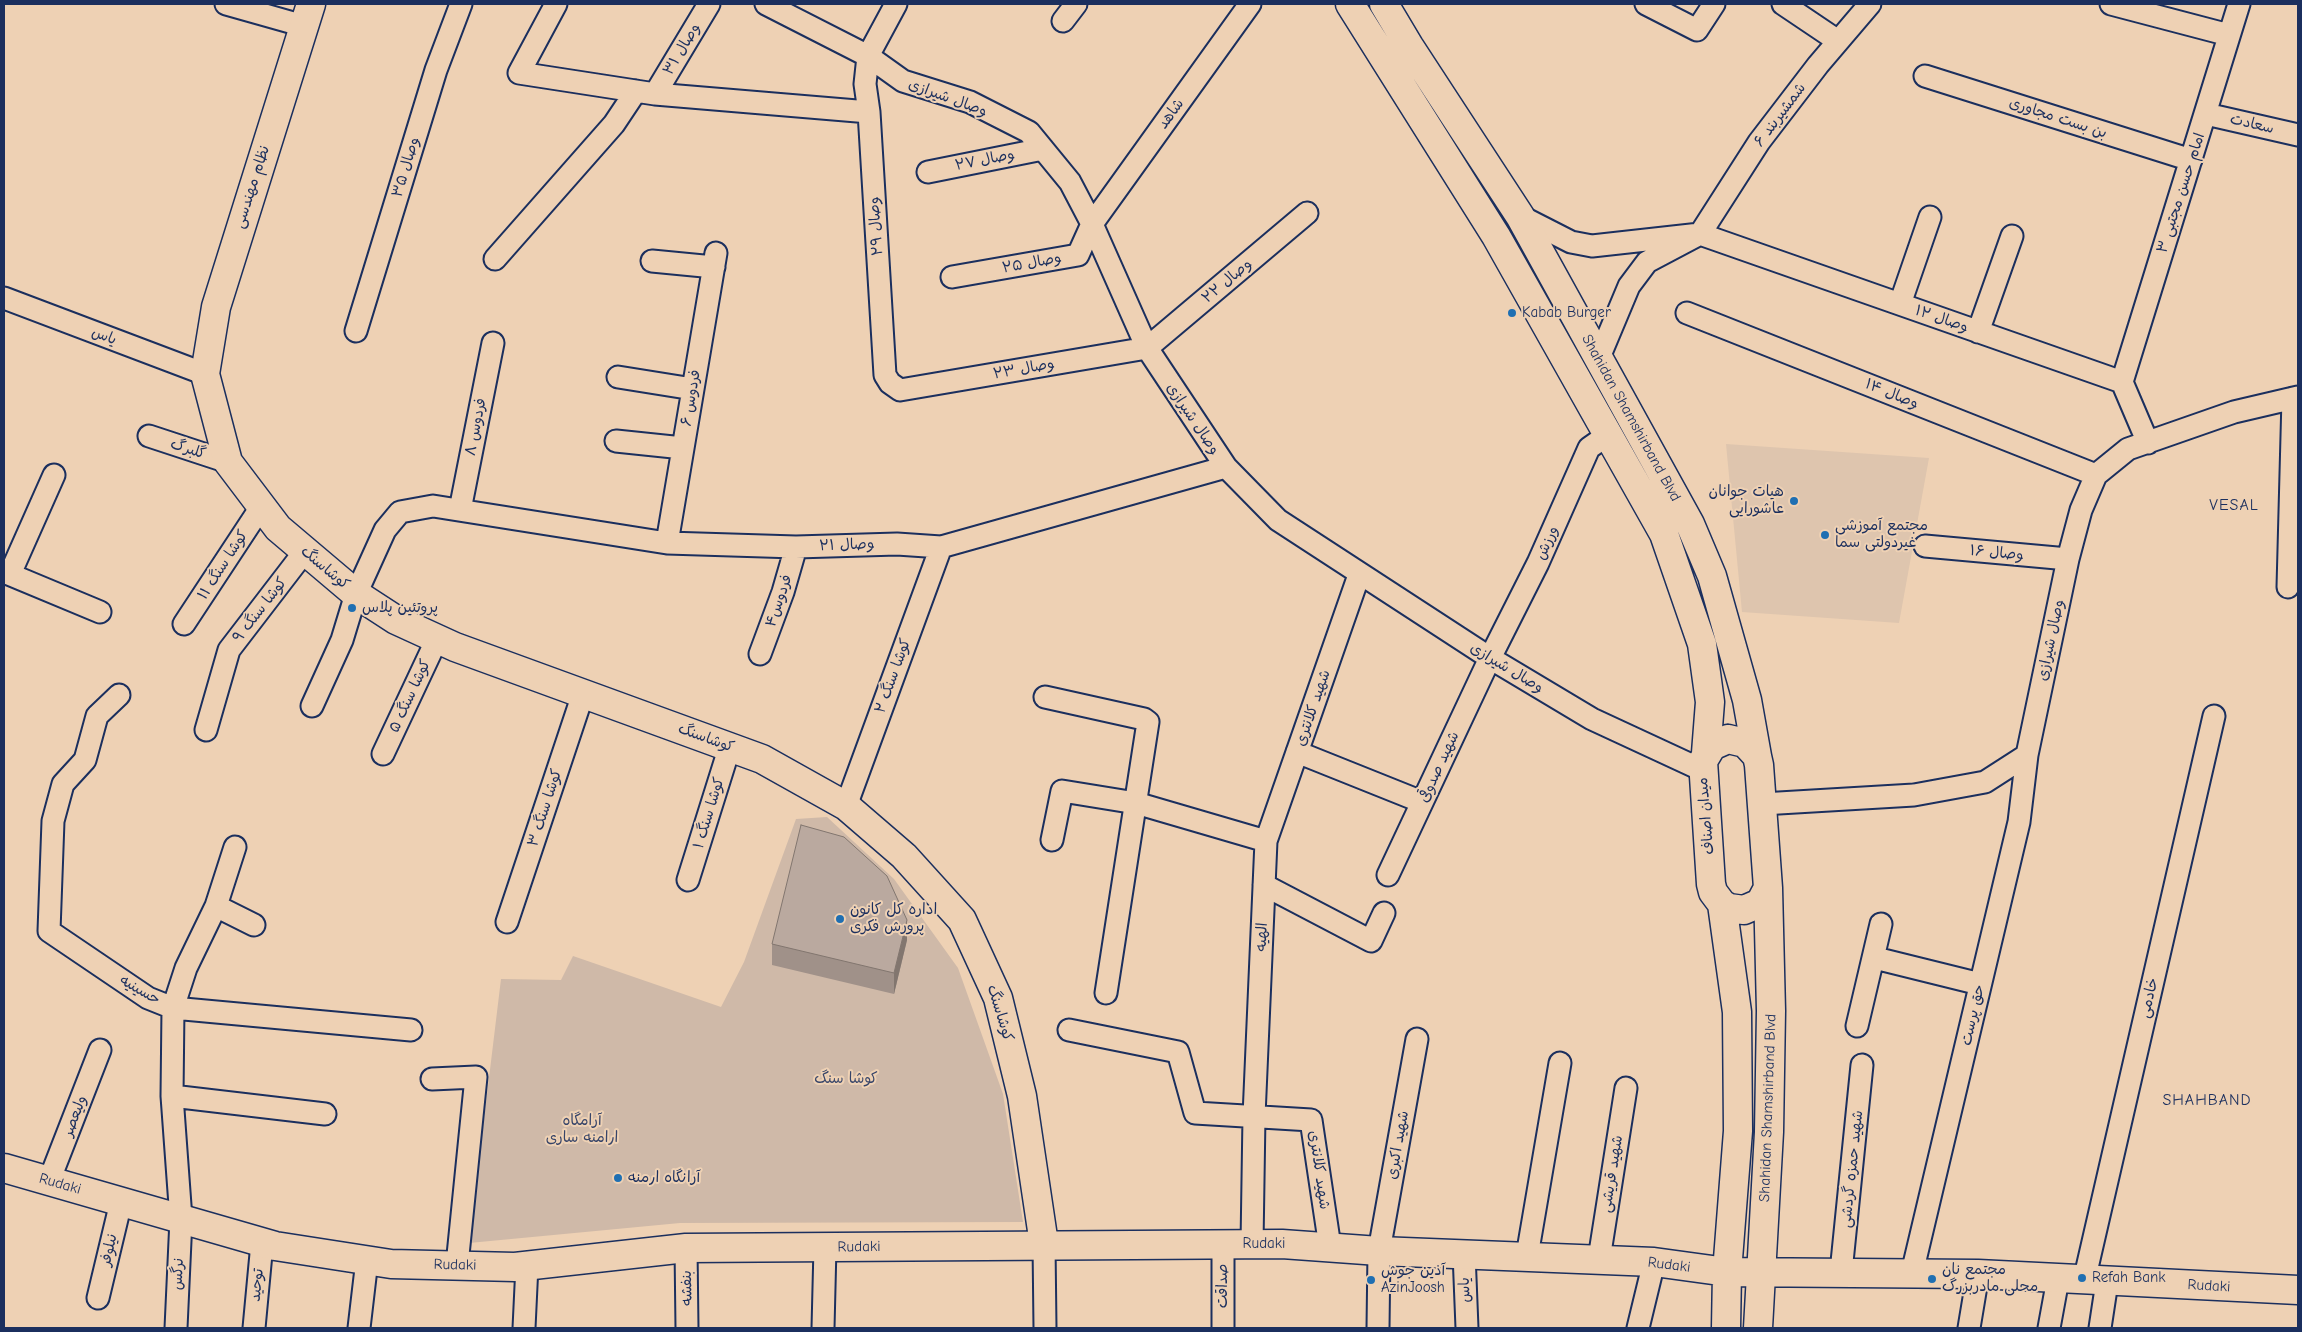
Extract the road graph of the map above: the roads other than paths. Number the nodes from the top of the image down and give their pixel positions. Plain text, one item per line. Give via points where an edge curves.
1 (226, 4) edge
2 (460, 4) edge
3 (556, 4) edge
4 (709, 4) edge
5 (766, 4) edge
6 (896, 4) edge
7 (1076, 4) edge
8 (1250, 4) edge
9 (1350, 4) edge
10 (1384, 4) edge
11 (1646, 4) edge
12 (1714, 4) edge
13 (1784, 4) edge
14 (1870, 4) edge
15 (2111, 4) edge
16 (2239, 4) edge
17 (308, 15) edge
18 (1063, 21) dead end
19 (2229, 35) junction
20 (1838, 41) junction
21 (868, 56) junction
22 (1925, 76) dead end
23 (646, 92) junction
24 (869, 112) junction
25 (2206, 114) junction
26 (2298, 135) edge
27 (1043, 148) junction
28 (2191, 160) junction
29 (928, 172) dead end
30 (1307, 213) dead end
31 (1520, 216) junction
32 (1930, 217) dead end
33 (1092, 224) junction
34 (1700, 234) junction
35 (2012, 236) dead end
36 (495, 259) dead end
37 (652, 260) dead end
38 (952, 277) dead end
39 (4, 298) edge
40 (1900, 304) junction
41 (1688, 313) dead end
42 (356, 331) dead end
43 (1978, 332) junction
44 (493, 343) dead end
45 (1147, 348) junction
46 (1598, 360) junction
47 (205, 374) junction
48 (618, 377) dead end
49 (2122, 382) junction
50 (693, 389) junction
51 (900, 390) joint
52 (2296, 398) edge
53 (1609, 434) junction
54 (149, 436) dead end
55 (616, 441) dead end
56 (2148, 443) junction
57 (683, 448) junction
58 (228, 462) junction
59 (1226, 468) junction
60 (54, 475) dead end
61 (2096, 475) junction
62 (261, 507) junction
63 (460, 510) junction
64 (667, 543) junction
65 (941, 546) junction
66 (1925, 546) dead end
67 (796, 547) junction
68 (305, 551) junction
69 (2068, 559) junction
70 (7, 573) edge
71 (1359, 575) junction
72 (2288, 587) dead end
73 (356, 594) junction
74 (100, 612) dead end
75 (184, 624) dead end
76 (436, 639) junction
77 (760, 654) dead end
78 (1490, 658) junction
79 (583, 694) junction
80 (119, 695) dead end
81 (1045, 697) dead end
82 (312, 706) dead end
83 (2214, 716) dead end
84 (206, 730) dead end
85 (730, 746) junction
86 (1297, 752) junction
87 (383, 754) dead end
88 (2027, 755) junction
89 (1757, 756) junction
90 (1704, 761) junction
91 (1422, 802) junction
92 (1136, 804) junction
93 (1762, 804) junction
94 (846, 806) junction
95 (1052, 840) dead end
96 (1266, 841) junction
97 (235, 847) dead end
98 (1388, 875) dead end
99 (688, 880) dead end
100 (1264, 885) junction
101 (1768, 888) junction
102 (1722, 904) junction
103 (216, 906) junction
104 (1384, 913) dead end
105 (507, 922) dead end
106 (1881, 924) dead end
107 (254, 925) dead end
108 (1875, 958) junction
109 (1980, 984) junction
110 (1106, 993) dead end
111 (173, 1008) junction
112 (1857, 1026) dead end
113 (411, 1030) dead end
114 (1069, 1030) dead end
115 (1417, 1038) dead end
116 (100, 1050) dead end
117 (1560, 1063) dead end
118 (1862, 1065) dead end
119 (432, 1079) dead end
120 (1626, 1088) dead end
121 (172, 1096) junction
122 (325, 1114) dead end
123 (1254, 1116) junction
124 (4, 1168) edge
125 (49, 1181) junction
126 (120, 1202) junction
127 (181, 1219) junction
128 (262, 1242) junction
129 (1044, 1244) junction
130 (1223, 1244) junction
131 (1252, 1244) junction
132 (825, 1247) junction
133 (1330, 1247) junction
134 (686, 1248) junction
135 (1379, 1251) junction
136 (1464, 1253) junction
137 (1527, 1256) junction
138 (1599, 1259) junction
139 (367, 1260) junction
140 (1654, 1262) junction
141 (457, 1265) junction
142 (527, 1265) junction
143 (1727, 1272) junction
144 (1760, 1272) junction
145 (1841, 1272) junction
146 (1912, 1273) junction
147 (1978, 1274) junction
148 (2083, 1280) junction
149 (2298, 1290) edge
150 (98, 1298) dead end
151 (176, 1328) edge
152 (254, 1328) edge
153 (359, 1328) edge
154 (524, 1328) edge
155 (687, 1328) edge
156 (823, 1328) edge
157 (1045, 1328) edge
158 (1223, 1328) edge
159 (1378, 1328) edge
160 (1466, 1328) edge
161 (1638, 1328) edge
162 (1726, 1328) edge
163 (1758, 1328) edge
164 (1968, 1328) edge
165 (2049, 1328) edge
166 (2100, 1328) edge

1 - 17 street
2 - 42 street, وصال ۳۵ via 436,70
3 - 23 street via 519,73
4 - 23 street, وصال ۳۱
5 - 21 street, وصال شیرازی
6 - 21 street
7 - 18 street
8 - 33 street, شاهد
9 - 53 main road, Shahidan Shamshirband Blvd via 1496,236
10 - 31 main road, Shahidan Shamshirband Blvd
11 - 12 street via 1698,30
13 - 20 street
14 - 20 street, شمشیربند ۶
15 - 19 street
16 - 19 street, امام حسن مجتبی ۳
17 - 47 main road, نظام مهندسی via 219,298
19 - 25 street, امام حسن مجتبی ۳
20 - 34 street, شمشیربند ۶ via 1760,142
21 - 24 street, وصال ۲۹ via 865,84
21 - 27 street, وصال شیرازی via 904,81 970,102 1028,132
22 - 28 street, بن بست مجاوری
23 - 24 street
23 - 36 street, وصال ۳۱
24 - 51 street, وصال ۲۹ via 885,374 890,383
25 - 26 street, سعادت
25 - 28 street, امام حسن مجتبی ۳
27 - 29 street, وصال ۲۷
27 - 33 street, وصال شیرازی via 1070,182
28 - 49 street, امام حسن مجتبی ۳
30 - 45 street, وصال ۲۲
31 - 34 street via 1570,242 1592,246
31 - 46 main road, Shahidan Shamshirband Blvd
32 - 40 street
33 - 38 street, وصال ۲۵ via 1078,256
33 - 45 street, وصال شیرازی
34 - 40 street, وصال ۱۲
34 - 46 street, شمشیربند ۶ via 1648,262 1629,286
35 - 43 street
37 - 50 street, فردوس ۶ via 715,260
39 - 47 street, یاس
40 - 43 street, وصال ۱۲
41 - 61 street, وصال ۱۴
43 - 49 street, وصال ۱۲
44 - 63 street, فردوس ۸
45 - 51 street, وصال ۲۳
45 - 59 street, وصال شیرازی
46 - 89 main road, Shahidan Shamshirband Blvd via 1661,469 1712,576 1747,700
47 - 58 main road, کوشاسنگ
48 - 50 street
49 - 56 street
50 - 57 street, فردوس ۶
52 - 56 street, وصال شیرازی via 2234,412
52 - 72 street
53 - 78 street, ورزش via 1589,448 1538,563
53 - 90 main road, Shahidan Shamshirband Blvd via 1664,534 1702,644 1710,702
54 - 58 street, گلبرگ
55 - 57 street
56 - 61 street, وصال شیرازی via 2128,449
57 - 64 street, فردوس ۶
58 - 62 main road, کوشاسنگ
59 - 65 street, وصال ۲۱
59 - 71 street, وصال شیرازی via 1278,520
60 - 70 street
61 - 69 street, وصال شیرازی via 2081,510
62 - 68 main road, کوشاسنگ via 278,528
62 - 75 street, ۱۱ کوشا سنگ
63 - 64 street, وصال ۲۱
63 - 73 street, وصال ۲۱ via 433,506 400,512 385,530
64 - 67 street, وصال ۲۱
65 - 67 street, وصال ۲۱
65 - 94 street, کوشا سنگ ۲
66 - 69 street, وصال ۱۶
67 - 77 street, فردوس۴
68 - 73 main road, کوشاسنگ
68 - 84 street, کوشا سنگ ۹ via 229,650
69 - 88 street, وصال شیرازی
70 - 74 street
71 - 78 street, وصال شیرازی
71 - 86 street, شهید کلانتری
73 - 76 main road, کوشاسنگ via 396,620
73 - 82 street, وصال ۲۱ via 342,640
76 - 79 main road, کوشاسنگ
76 - 87 street, کوشا سنگ ۵
78 - 90 street, وصال شیرازی via 1592,719
78 - 91 street, شهید صدوقی
79 - 85 main road, کوشاسنگ
79 - 105 street, کوشا سنگ ۳
80 - 111 street, حسینیه via 97,716 85,760 63,784 53,821 49,931 148,998
81 - 92 street via 1148,722
83 - 148 street, خادمی
85 - 94 main road, کوشاسنگ via 762,759
85 - 99 street, کوشا سنگ ۱
86 - 91 street
86 - 96 street, شهید کلانتری
88 - 93 street via 1986,782 1914,794
88 - 109 street, حق پرست via 2019,822
89 - 90 main road via 1745,743 1720,741
89 - 93 main road
90 - 102 main road, میدان اصناف via 1711,884
91 - 98 street, شهید صدوقی
92 - 95 street via 1062,791
92 - 96 street
92 - 110 street
93 - 101 main road
94 - 129 main road, کوشاسنگ via 904,856 962,920 998,998 1022,1096
96 - 100 street, الهیه
97 - 103 street
100 - 104 street via 1371,941
100 - 123 street, الهیه
101 - 102 main road via 1765,896 1752,908 1736,910
101 - 144 main road, Shahidan Shamshirband Blvd via 1769,1113
102 - 143 main road, Shahidan Shamshirband Blvd via 1737,1012 1738,1132
103 - 107 street
103 - 111 street via 186,968
106 - 108 street
108 - 109 street
108 - 112 street
109 - 146 street, حق پرست
111 - 113 street
111 - 121 street, حسینیه
114 - 123 street, شهید کلانتری via 1178,1052 1195,1113
115 - 135 street, شهید اکبری
116 - 125 street, ولیعصر
117 - 137 street
118 - 145 street, شهید حمزه گردشی
119 - 141 street via 476,1077
120 - 138 street, شهید قریشی
121 - 122 street
121 - 127 street, حسینیه
123 - 131 street, الهیه
123 - 133 street, شهید کلانتری via 1311,1120
124 - 125 main road, Rudaki
125 - 126 main road, Rudaki
126 - 127 main road, Rudaki
126 - 150 street, نیلوفر
127 - 128 main road, Rudaki
127 - 151 street, نرگس
128 - 139 main road, Rudaki
128 - 152 street, توحید
129 - 130 main road, Rudaki
129 - 132 main road, Rudaki
129 - 157 street
130 - 131 main road, Rudaki
130 - 158 street, صداقت
131 - 133 main road, Rudaki
132 - 134 main road, Rudaki
132 - 156 street
133 - 135 main road, Rudaki
134 - 142 main road, Rudaki
134 - 155 street, بنفشه
135 - 136 main road, Rudaki
135 - 159 street, شهید اکبری
136 - 137 main road, Rudaki
136 - 160 street, یاس
137 - 138 main road, Rudaki
138 - 140 main road, Rudaki
139 - 141 main road, Rudaki via 391,1264
139 - 153 street
140 - 143 main road, Rudaki
140 - 161 street
141 - 142 main road, Rudaki
142 - 154 street
143 - 144 main road, Rudaki
143 - 162 main road, Shahidan Shamshirband Blvd
144 - 145 main road, Rudaki
144 - 163 main road, Shahidan Shamshirband Blvd
145 - 146 main road, Rudaki
146 - 147 main road, Rudaki
147 - 148 main road, Rudaki
147 - 164 street
148 - 149 main road, Rudaki
148 - 165 street
148 - 166 street

